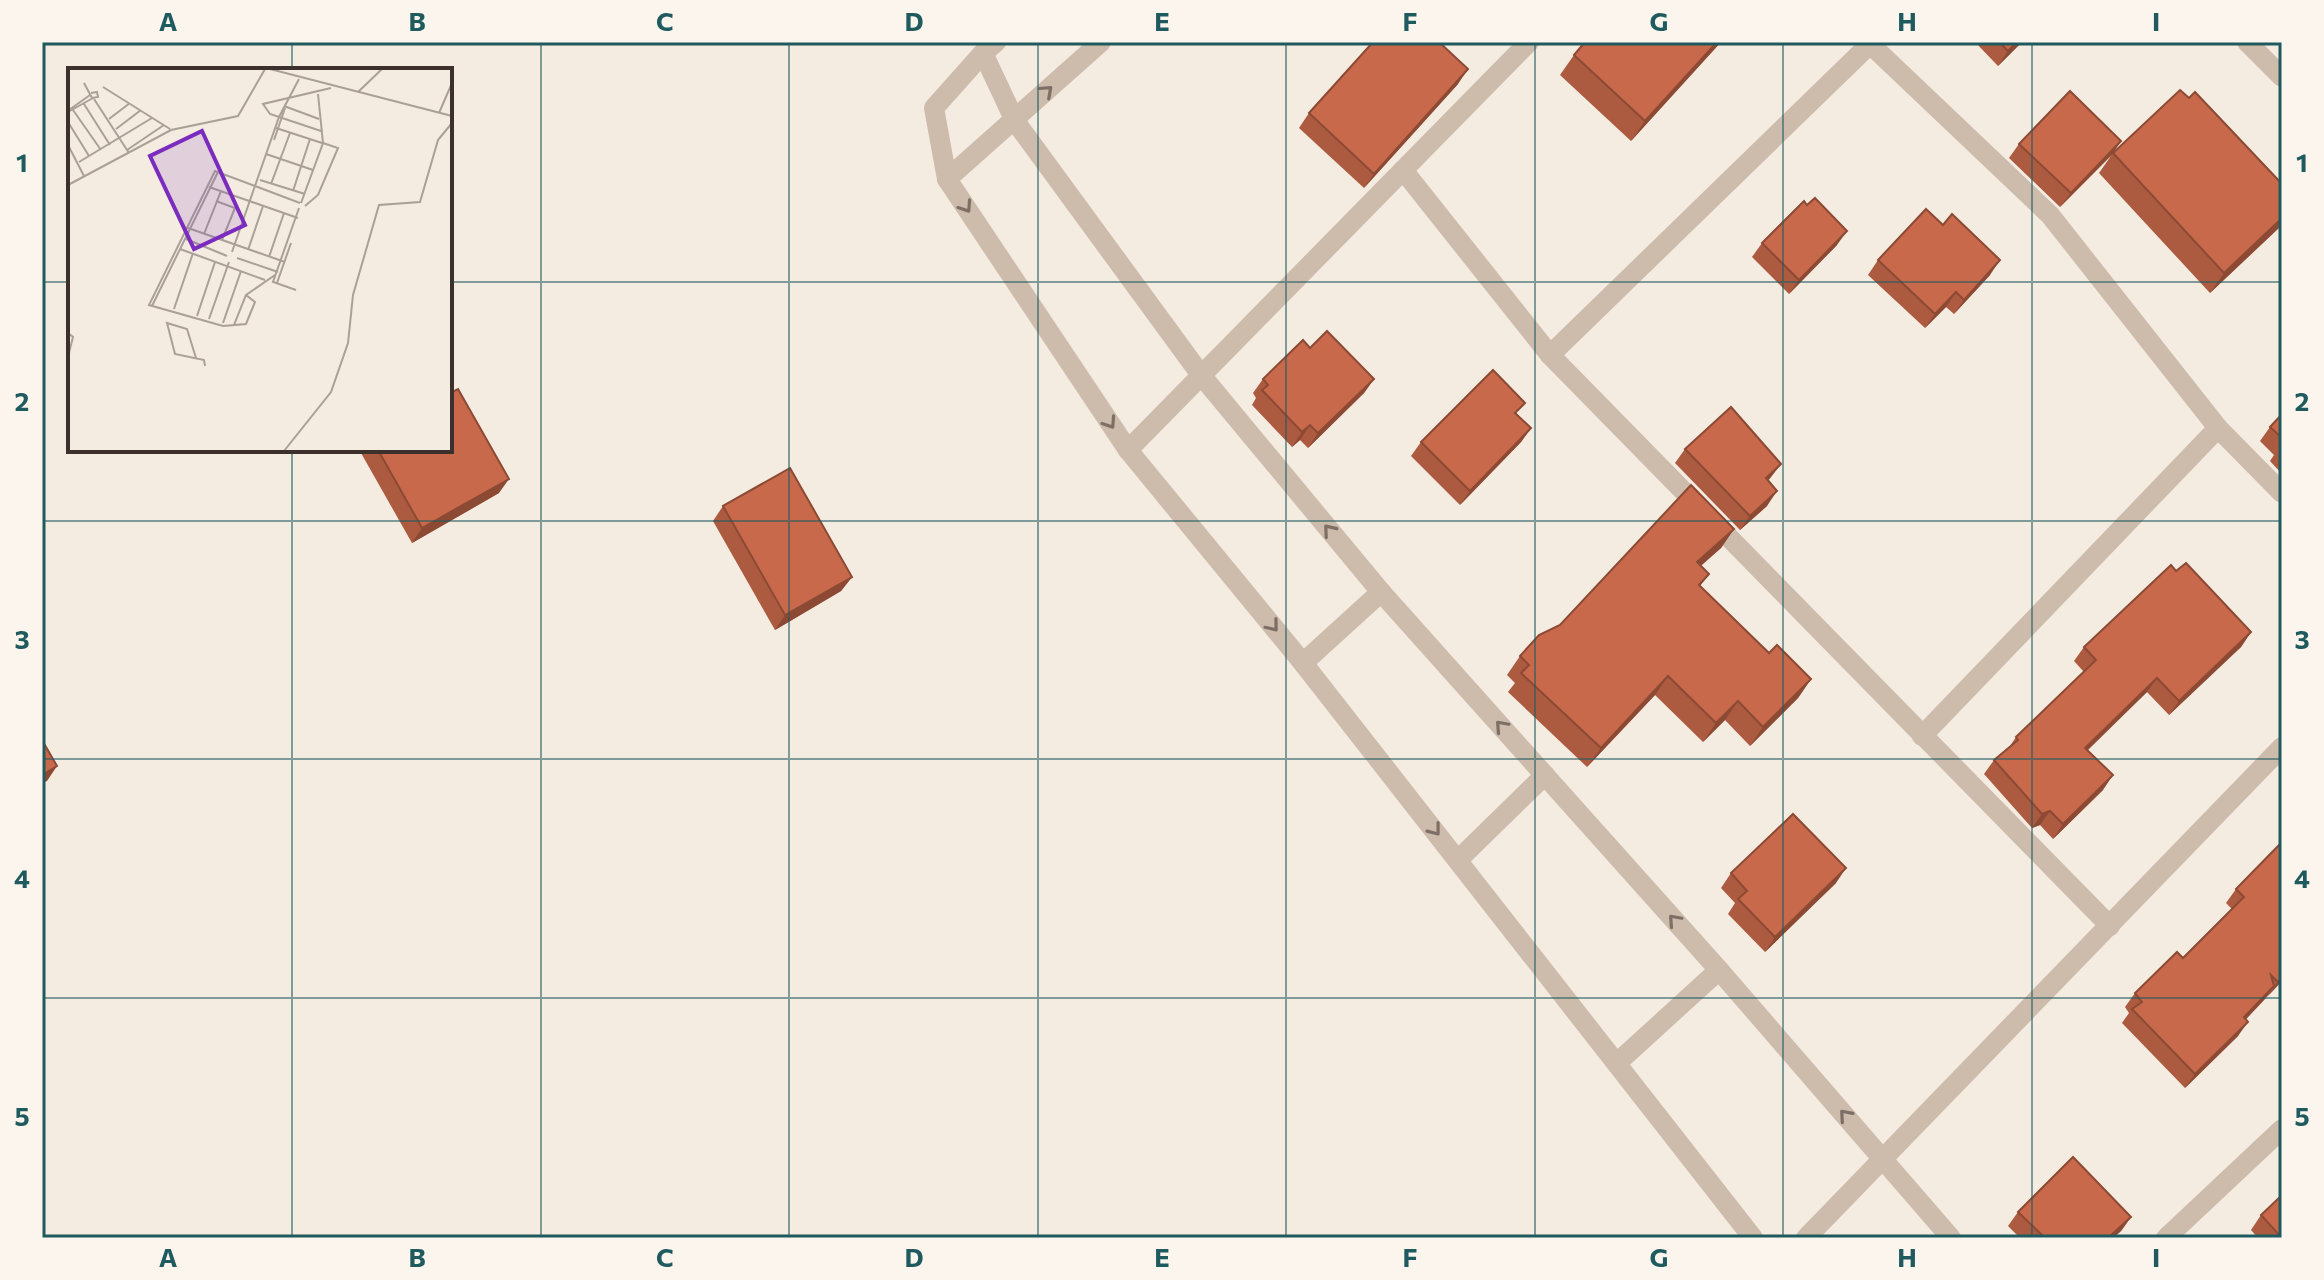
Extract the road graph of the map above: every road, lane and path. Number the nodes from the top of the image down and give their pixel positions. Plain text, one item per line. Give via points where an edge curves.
1 (1101, 42) edge
2 (1529, 42) edge
3 (2247, 42) edge
4 (989, 48) edge
5 (2282, 77) edge
6 (1015, 121) junction
7 (1403, 170) junction
8 (947, 179) junction
9 (1550, 355) junction
10 (1201, 375) junction
11 (2218, 428) junction
12 (1128, 450) junction
13 (2282, 493) edge
14 (1381, 592) junction
15 (1303, 663) junction
16 (1922, 736) junction
17 (2282, 747) edge
18 (1545, 775) junction
19 (1458, 860) junction
20 (2110, 926) junction
21 (1719, 970) junction
22 (1617, 1063) junction
23 (2282, 1129) edge
24 (1883, 1158) junction
25 (1753, 1238) edge
26 (1806, 1238) edge
27 (1951, 1238) edge
28 (2166, 1238) edge

6 -> 1 street
2 - 7 street
3 - 5 street
4 - 6 street
4 - 8 street via 934,108
6 - 8 street
6 - 10 street
7 - 9 street
7 - 10 street
8 -> 12 street
9 - 11 street via 1870,44 2050,215
9 - 16 street
10 - 12 street
14 -> 10 street
11 - 13 street
11 - 16 street
12 -> 15 street
14 - 15 street
18 -> 14 street
15 -> 19 street
16 - 20 street
17 - 20 street
18 - 19 street
21 -> 18 street
19 - 22 street
20 - 24 street
21 - 22 street
24 -> 21 street
22 - 25 street
23 - 28 street
24 - 26 street
24 - 27 street

